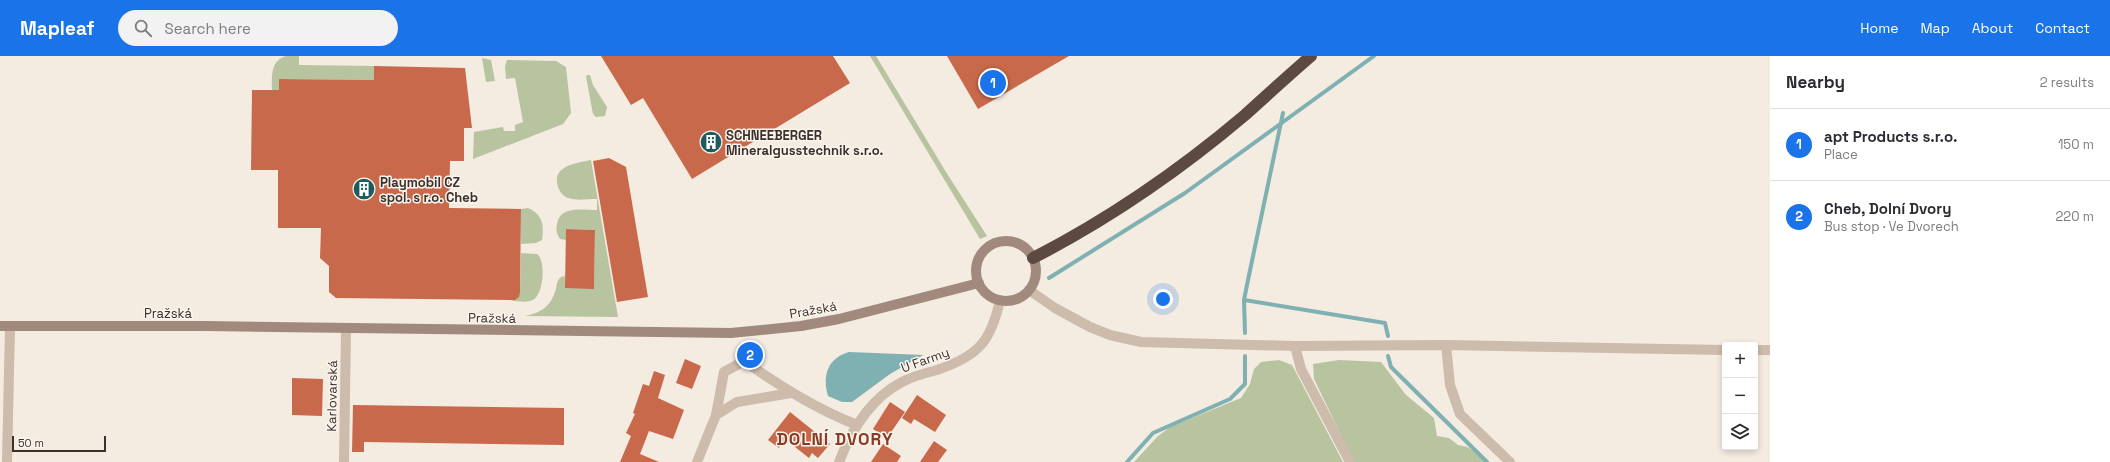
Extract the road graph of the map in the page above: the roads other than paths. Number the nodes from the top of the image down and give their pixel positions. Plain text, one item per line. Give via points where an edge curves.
1 (1316, 56) edge
2 (1307, 59) edge
3 (1033, 258) junction
4 (979, 283) junction
5 (1029, 290) junction
6 (1000, 300) junction
7 (5, 326) edge
8 (346, 329) junction
9 (1446, 345) junction
10 (1295, 346) junction
11 (1722, 350) edge
12 (1758, 350) edge
13 (1770, 350) edge
14 (791, 393) junction
15 (716, 416) junction
16 (857, 425) junction
17 (7, 462) edge
18 (344, 462) edge
19 (696, 462) edge
20 (839, 462) edge
21 (1350, 462) edge
22 (1510, 462) edge

1 - 2 highway
2 - 3 highway via 1244,115 1173,171 1113,212
3 - 4 main road via 1021,244 1012,241 994,243 986,248 977,261 976,276
3 - 5 main road via 1036,274
4 - 6 main road via 984,291
4 - 8 main road, Pražská via 839,319 802,326 731,333
5 - 6 main road via 1016,299
5 - 10 street via 1090,327 1128,340
6 - 16 street, U Farmy via 995,323 988,336 972,354 894,386
7 - 8 main road, Pražská
7 - 17 street
8 - 18 street, Karlovarská
9 - 10 street
9 - 11 street
9 - 22 street via 1450,385 1460,414
10 - 21 street via 1300,369
12 - 13 street
14 - 15 street via 737,402
14 - 15 street via 744,361 724,372
14 - 16 street
15 - 19 street
16 - 20 street, U Farmy

